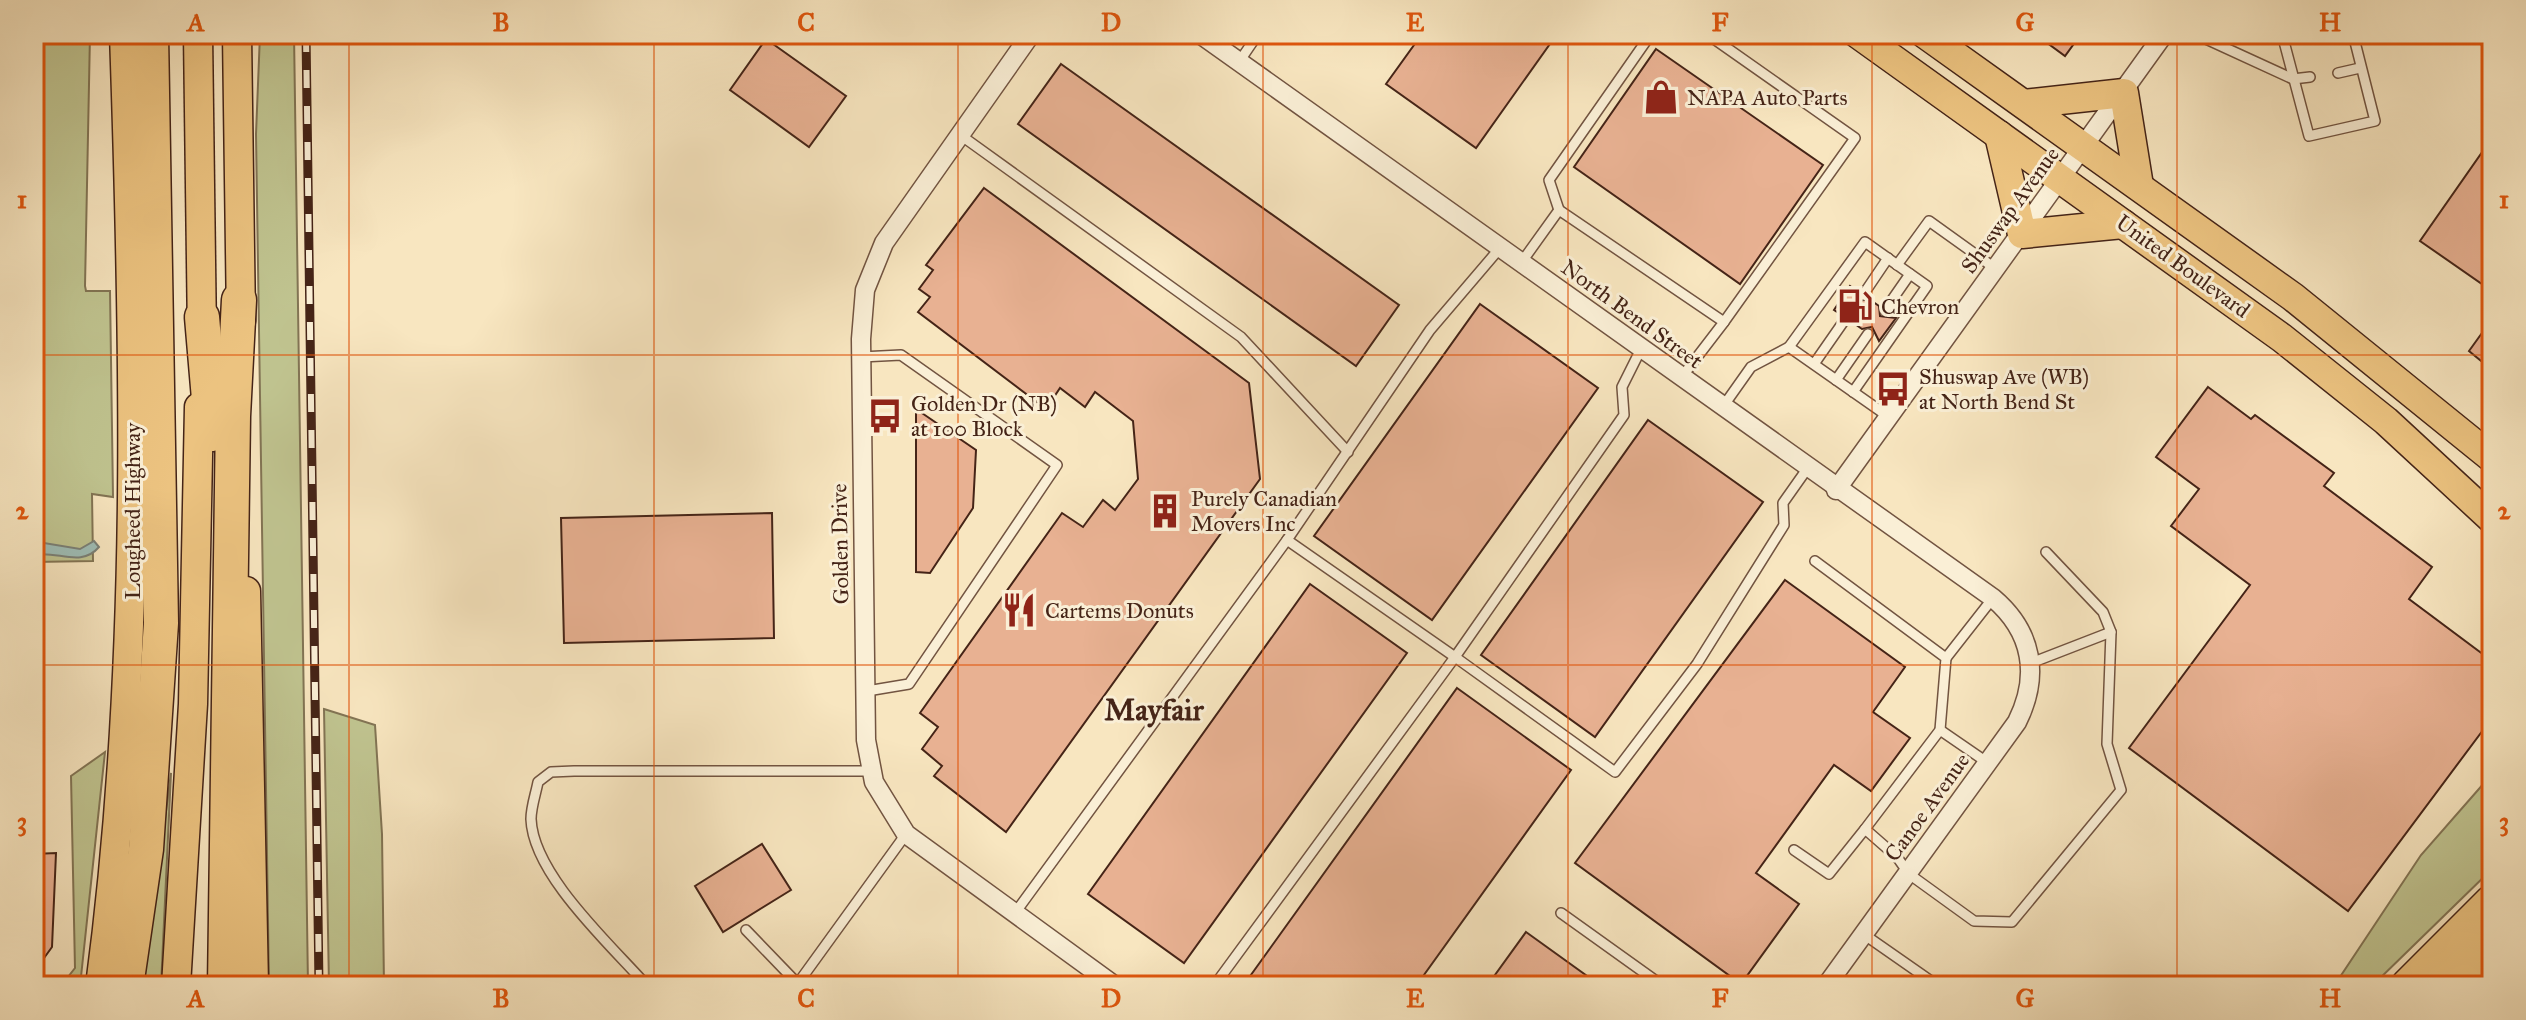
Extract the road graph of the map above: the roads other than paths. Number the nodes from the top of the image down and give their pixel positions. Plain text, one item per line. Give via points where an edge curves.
1 (124, 34) edge
2 (151, 34) edge
3 (198, 34) edge
4 (1031, 34) edge
5 (1200, 34) edge
6 (1258, 34) edge
7 (1651, 34) edge
8 (1707, 34) edge
9 (1858, 34) edge
10 (1925, 34) edge
11 (2164, 34) edge
12 (2195, 34) edge
13 (2282, 34) edge
14 (2483, 34) edge
15 (2356, 35) edge
16 (2492, 41) edge
17 (237, 47) edge
18 (1239, 62) junction
19 (2360, 68) junction
20 (2338, 73) dead end
21 (2310, 77) dead end
22 (2293, 79) junction
23 (2124, 93) junction
24 (2024, 104) junction
25 (959, 134) junction
26 (1999, 135) junction
27 (2085, 147) junction
28 (2062, 179) junction
29 (2139, 186) junction
30 (1559, 210) junction
31 (2123, 224) junction
32 (2022, 234) junction
33 (1500, 248) junction
34 (1893, 262) junction
35 (1521, 263) junction
36 (1997, 269) junction
37 (1910, 274) junction
38 (1863, 295) dead end
39 (239, 300) junction
40 (1885, 310) dead end
41 (202, 317) junction
42 (1846, 318) dead end
43 (1724, 322) junction
44 (1868, 334) dead end
45 (1789, 347) junction
46 (1641, 349) junction
47 (861, 357) junction
48 (1814, 364) junction
49 (1681, 378) junction
50 (1836, 380) junction
51 (1853, 392) junction
52 (1722, 408) junction
53 (1889, 417) junction
54 (1348, 452) junction
55 (2492, 458) edge
56 (1807, 469) junction
57 (1836, 490) junction
58 (2492, 519) edge
59 (1287, 540) junction
60 (2046, 552) dead end
61 (1815, 561) dead end
62 (1993, 598) junction
63 (2111, 632) junction
64 (2026, 642) joint
65 (1455, 657) junction
66 (1946, 658) junction
67 (2031, 663) junction
68 (867, 691) junction
69 (1940, 730) junction
70 (1988, 763) junction
71 (870, 771) junction
72 (1865, 829) junction
73 (906, 834) junction
74 (1794, 850) dead end
75 (1909, 874) junction
76 (2492, 902) edge
77 (1015, 913) junction
78 (1561, 913) dead end
79 (746, 930) dead end
80 (1862, 933) junction
81 (2492, 944) edge
82 (1088, 978) edge
83 (797, 985) edge
84 (100, 986) edge
85 (126, 986) edge
86 (176, 986) edge
87 (214, 986) edge
88 (225, 986) edge
89 (254, 986) edge
90 (647, 986) edge
91 (1115, 986) edge
92 (1214, 986) edge
93 (1663, 986) edge
94 (1826, 986) edge
95 (1938, 986) edge
96 (2408, 986) edge
97 (2454, 986) edge

1 - 84 main road, Lougheed Highway via 132,605 117,842
2 - 85 highway via 161,623 146,849
3 - 41 main road
4 - 25 street, Golden Drive
5 - 18 street, North Bend Street
6 - 18 lane
7 - 30 lane via 1549,180
8 - 43 lane via 1855,138
9 - 26 main road, United Boulevard
10 - 24 main road, United Boulevard
11 - 23 street, Shuswap Avenue
12 - 22 lane
13 - 22 lane
14 - 16 street
15 - 19 lane
17 - 39 main road
18 - 33 street, North Bend Street
19 - 20 lane
19 - 22 lane via 2375,121 2309,136
21 - 22 lane
23 - 24 main road
23 - 27 street, Shuswap Avenue
23 - 29 main road
24 - 27 main road, United Boulevard
25 - 47 street, Golden Drive via 875,260 863,306
25 - 54 lane via 1241,337
26 - 28 main road, United Boulevard
26 - 32 main road
27 - 28 street, Shuswap Avenue
27 - 29 main road, United Boulevard
28 - 31 main road, United Boulevard
28 - 32 street, Shuswap Avenue
29 - 55 main road, United Boulevard via 2293,297
30 - 35 lane
30 - 43 lane
31 - 32 main road
31 - 58 main road, United Boulevard via 2386,421
32 - 36 street, Shuswap Avenue
33 - 35 street, North Bend Street
33 - 54 lane via 1430,330
34 - 36 lane via 1929,221
34 - 37 lane
34 - 38 lane
34 - 45 lane via 1865,242
35 - 46 street, North Bend Street
36 - 53 street, Shuswap Avenue
37 - 40 lane
37 - 51 lane via 1927,286
39 - 88 highway
39 - 89 main road via 245,386
41 - 86 main road via 193,704
41 - 87 highway via 214,479
42 - 48 lane
43 - 49 lane
44 - 50 lane
45 - 48 lane
45 - 52 lane via 1751,367
46 - 49 street, North Bend Street
46 - 65 lane via 1622,387 1624,415
47 - 68 street, Golden Drive
47 - 68 lane via 901,355 1057,465 909,684
48 - 50 lane
49 - 52 street, North Bend Street
50 - 51 lane
51 - 53 lane
52 - 56 street, North Bend Street
53 - 57 street, Shuswap Avenue
54 - 59 lane
56 - 57 street, North Bend Street
56 - 65 lane via 1783,503 1784,525 1697,664 1615,772
57 - 62 street, North Bend Street
59 - 65 lane
59 - 77 lane
60 - 63 lane via 2103,612
61 - 66 lane
62 - 64 street, North Bend Street via 2014,619
62 - 66 lane
63 - 67 lane
63 - 75 lane via 2107,744 2121,790 2012,922 1974,921
64 - 67 street, Canoe Avenue
65 - 92 lane
66 - 69 lane
67 - 70 street, Canoe Avenue via 2024,708
68 - 71 street, Golden Drive
69 - 70 lane
69 - 72 lane
70 - 75 street, Canoe Avenue
71 - 73 street, Golden Drive
71 - 90 lane via 574,771 551,772 538,782 531,819 540,852 563,891
72 - 74 lane via 1829,874
72 - 75 lane
73 - 77 street, Golden Drive
73 - 83 lane
75 - 80 street, Canoe Avenue
76 - 96 highway
77 - 82 street, Golden Drive
78 - 93 lane
79 - 83 lane
80 - 94 street, Canoe Avenue
80 - 95 lane
81 - 97 highway
82 - 91 street, Golden Drive

